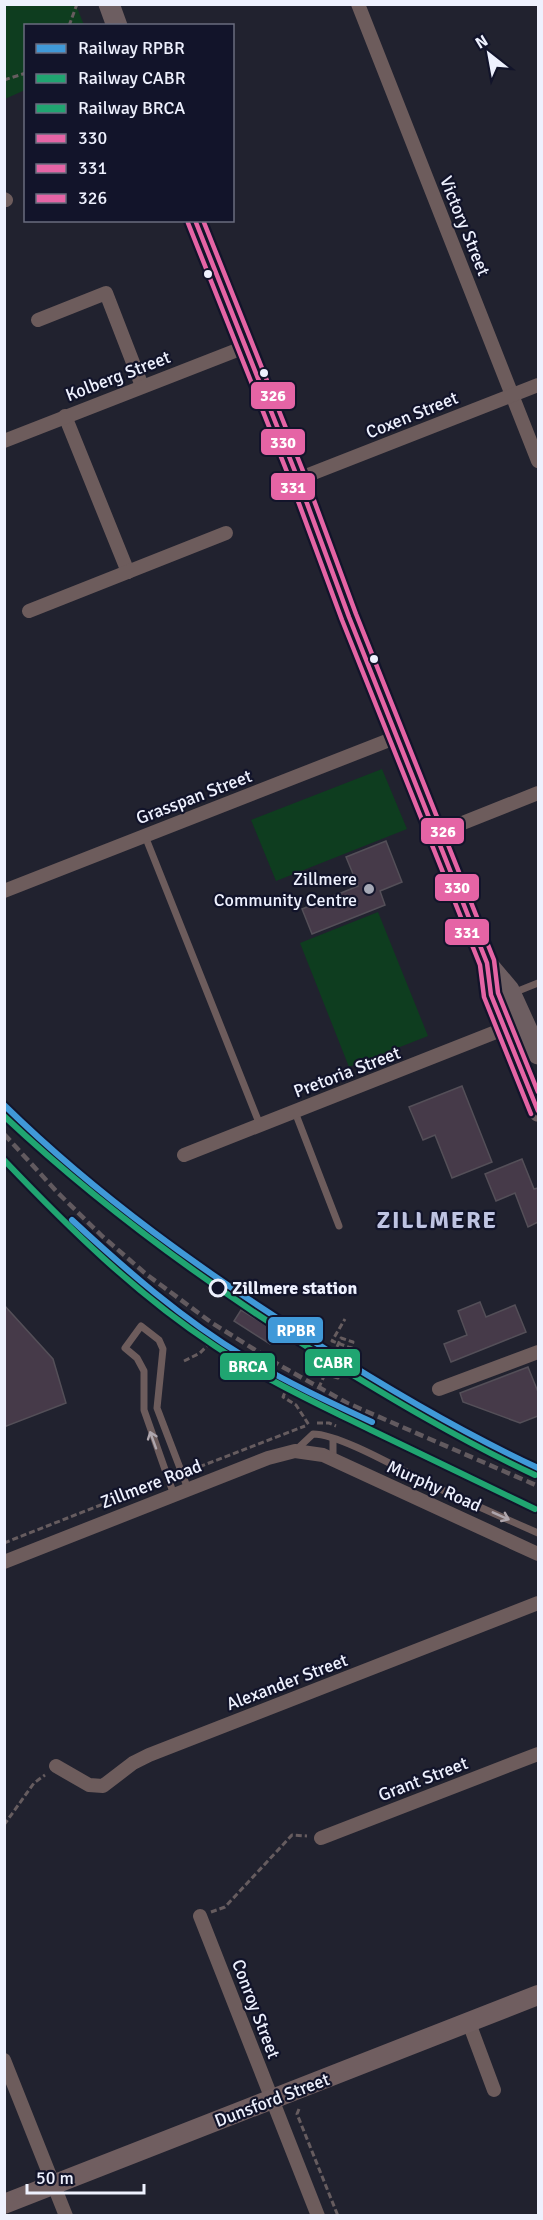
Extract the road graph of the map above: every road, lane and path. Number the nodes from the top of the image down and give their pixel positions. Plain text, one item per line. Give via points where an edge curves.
1 (77, 4) edge
2 (109, 4) edge
3 (358, 4) edge
4 (70, 24) edge
5 (116, 24) edge
6 (24, 74) edge
7 (4, 80) edge
8 (196, 222) edge
9 (38, 320) dead end
10 (245, 347) junction
11 (538, 385) edge
12 (142, 386) junction
13 (512, 395) junction
14 (65, 416) junction
15 (4, 441) edge
16 (538, 461) edge
17 (298, 479) junction
18 (226, 533) dead end
19 (128, 572) junction
20 (29, 611) dead end
21 (397, 736) junction
22 (538, 793) edge
23 (435, 834) junction
24 (145, 836) junction
25 (4, 891) edge
26 (487, 963) junction
27 (538, 983) edge
28 (510, 994) junction
29 (514, 1025) junction
30 (538, 1054) edge
31 (538, 1111) edge
32 (295, 1112) junction
33 (260, 1125) junction
34 (184, 1155) dead end
35 (339, 1226) dead end
36 (345, 1319) dead end
37 (213, 1340) dead end
38 (538, 1352) edge
39 (325, 1354) dead end
40 (184, 1361) dead end
41 (328, 1369) junction
42 (316, 1371) junction
43 (312, 1376) dead end
44 (288, 1385) dead end
45 (439, 1389) dead end
46 (286, 1390) junction
47 (309, 1425) dead end
48 (289, 1430) dead end
49 (333, 1439) junction
50 (295, 1451) junction
51 (314, 1452) joint
52 (333, 1460) junction
53 (182, 1473) junction
54 (168, 1478) junction
55 (188, 1489) junction
56 (174, 1495) junction
57 (538, 1533) edge
58 (4, 1543) edge
59 (538, 1554) edge
60 (4, 1562) edge
61 (538, 1603) edge
62 (538, 1754) edge
63 (56, 1766) joint
64 (4, 1825) edge
65 (321, 1838) joint
66 (200, 1916) joint
67 (538, 1995) edge
68 (469, 2023) junction
69 (4, 2060) edge
70 (494, 2090) dead end
71 (272, 2100) junction
72 (299, 2109) dead end
73 (54, 2185) junction
74 (4, 2204) edge
75 (66, 2216) edge
76 (318, 2216) edge
77 (338, 2216) edge

1 - 4 path
2 - 5 main road
3 - 13 street, Victory Street
6 - 7 path
8 - 10 main road
9 - 12 street via 106,293
10 - 12 street, Kolberg Street
10 - 17 main road
11 - 13 street, Coxen Street
12 - 14 street, Kolberg Street
13 - 16 street, Victory Street
13 - 17 street, Coxen Street
14 - 15 street, Kolberg Street
14 - 19 street
17 - 21 main road
18 - 19 street
19 - 20 street
21 - 23 main road
21 - 24 street, Grasspan Street
22 - 23 street
23 - 26 main road
24 - 25 street, Grasspan Street
24 - 33 lane
26 - 28 main road
26 - 29 main road via 491,995
27 - 28 lane
28 - 29 main road
29 - 30 main road
29 - 31 main road
29 - 32 street, Pretoria Street
32 - 33 street, Pretoria Street
32 - 35 lane
33 - 34 street, Pretoria Street
36 - 41 path via 332,1341 351,1348 353,1342 342,1338
37 - 40 path
38 - 45 street
39 - 42 path
41 - 42 path via 340,1373 338,1378
41 - 46 path via 312,1403
42 - 43 path
44 - 46 path
46 - 47 path via 283,1397 296,1405
48 - 53 path
49 - 50 lane via 313,1434
49 - 52 lane
49 -> 57 lane
50 - 51 street, Zillmere Road
50 - 55 street, Zillmere Road
51 - 52 street, Murphy Road
52 - 59 street, Murphy Road
54 -> 53 lane via 144,1410 144,1371 125,1348 141,1326 159,1340 163,1349 158,1408
53 - 55 lane
54 - 56 lane
54 - 58 path
55 - 56 street, Zillmere Road
56 - 60 street, Zillmere Road
61 - 63 street, Alexander Street via 149,1755 103,1786 89,1785
62 - 65 street, Grant Street
63 - 64 path via 34,1783
65 - 66 path via 292,1835 225,1907
66 - 71 street, Conroy Street
67 - 68 main road, Dunsford Street
68 - 70 street
68 - 71 main road, Dunsford Street
69 - 73 street
71 - 73 main road, Dunsford Street
71 - 76 street, Conroy Street
72 - 77 path via 297,2114
73 - 74 main road, Dunsford Street
73 - 75 street

